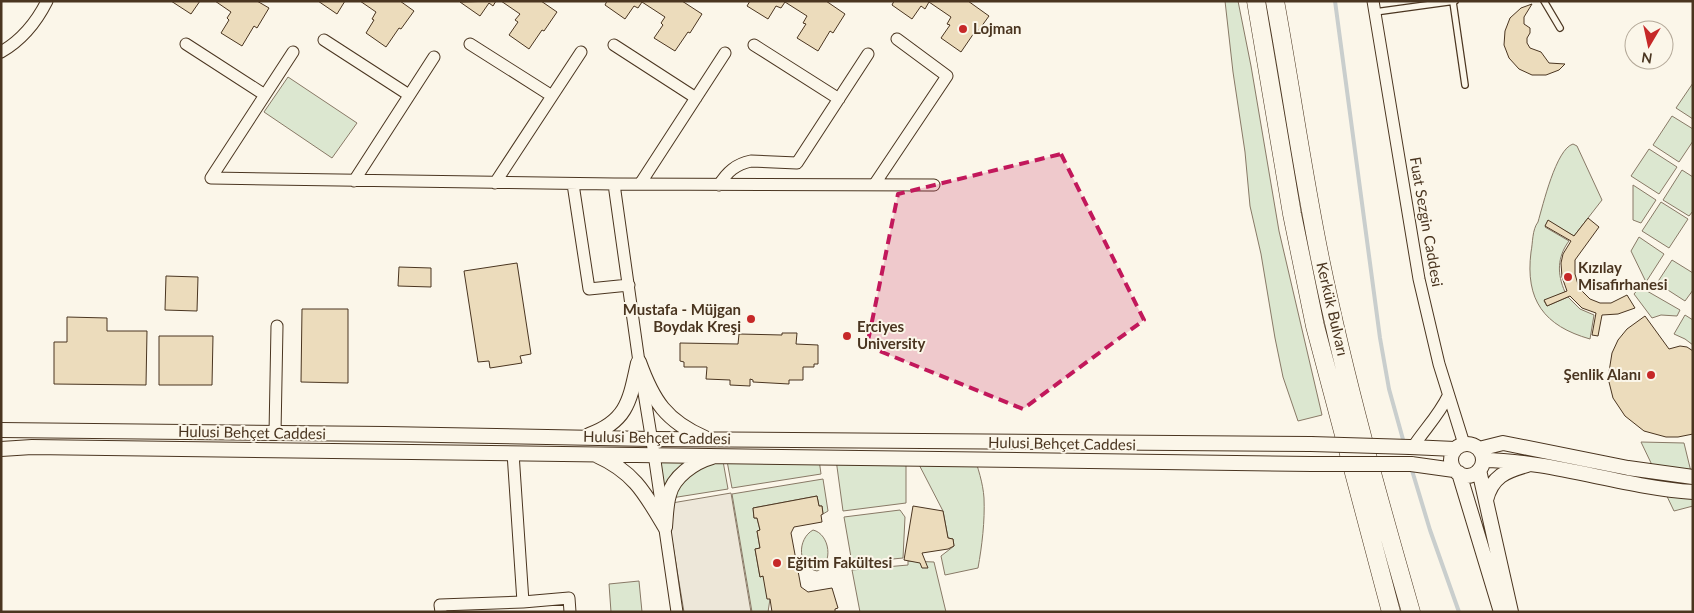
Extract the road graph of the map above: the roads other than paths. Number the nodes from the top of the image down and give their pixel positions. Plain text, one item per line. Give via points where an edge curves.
1 (47, 1) edge
2 (1256, 1) edge
3 (1275, 1) edge
4 (1454, 1) edge
5 (1544, 1) edge
6 (1374, 6) edge
7 (1560, 28) dead end
8 (896, 38) dead end
9 (324, 40) dead end
10 (186, 44) dead end
11 (470, 44) dead end
12 (754, 44) dead end
13 (614, 45) dead end
14 (1, 52) edge
15 (293, 52) dead end
16 (581, 52) dead end
17 (725, 53) dead end
18 (868, 54) dead end
19 (434, 57) dead end
20 (1465, 85) dead end
21 (265, 95) junction
22 (409, 95) junction
23 (552, 96) junction
24 (696, 98) junction
25 (839, 99) junction
26 (354, 181) junction
27 (495, 183) junction
28 (572, 184) junction
29 (614, 184) junction
30 (640, 184) junction
31 (719, 185) junction
32 (874, 185) junction
33 (934, 185) dead end
34 (629, 285) junction
35 (277, 326) dead end
36 (638, 362) junction
37 (1448, 396) junction
38 (1, 430) edge
39 (275, 433) junction
40 (584, 437) junction
41 (651, 439) junction
42 (708, 439) junction
43 (1459, 446) junction
44 (1412, 447) junction
45 (1, 449) edge
46 (512, 452) junction
47 (592, 453) junction
48 (654, 454) junction
49 (719, 455) junction
50 (1533, 463) junction
51 (1480, 464) junction
52 (1456, 472) junction
53 (1693, 477) edge
54 (1693, 492) edge
55 (1486, 501) junction
56 (664, 527) junction
57 (523, 602) junction
58 (441, 612) edge
59 (570, 612) edge
60 (677, 612) edge
61 (1392, 612) edge
62 (1412, 612) edge
63 (1501, 612) edge
64 (1511, 612) edge

1 - 14 street via 31,28
2 - 61 main road, Kerkük Bulvarı via 1292,214 1315,326
3 - 62 main road, Kerkük Bulvarı via 1321,264 1361,430
4 - 6 lane
4 - 20 lane
5 - 7 lane
6 - 37 street, Fuat Sezgin Caddesi via 1420,279
8 - 32 street via 947,76
9 - 22 street
10 - 21 street
11 - 23 street
12 - 25 street
13 - 24 street
15 - 21 street
16 - 23 street
17 - 24 street
18 - 25 street
19 - 22 street
21 - 26 street via 211,178
22 - 26 street
23 - 27 street
24 - 30 street
25 - 31 street via 798,163 745,162 728,172
26 - 27 street
27 - 28 street
28 - 29 street
28 - 34 street via 589,289
29 - 30 street
29 - 34 street
30 - 31 street
31 - 32 street
32 - 33 street
34 - 36 street
35 - 39 street
36 - 40 street via 631,398 623,412 609,425
36 - 41 street
36 - 42 street via 652,395 662,409 679,424
37 - 43 street, Fuat Sezgin Caddesi
37 - 44 street
38 - 39 street, Hulusi Behçet Caddesi
39 - 40 street, Hulusi Behçet Caddesi
40 - 41 street, Hulusi Behçet Caddesi
41 - 42 street, Hulusi Behçet Caddesi
41 - 48 street
42 - 44 street, Hulusi Behçet Caddesi, bridge
43 - 44 street, Hulusi Behçet Caddesi
43 - 51 street via 1475,446
43 - 52 street via 1451,459
45 - 46 street, Hulusi Behçet Caddesi
46 - 47 street, Hulusi Behçet Caddesi
46 - 57 street
47 - 48 street, Hulusi Behçet Caddesi
47 - 56 street via 638,484
48 - 49 street, Hulusi Behçet Caddesi
48 - 56 street
49 - 52 street, Hulusi Behçet Caddesi, bridge via 1411,464
49 - 56 street via 698,462 677,480 669,494
50 - 51 street
50 - 54 street
50 - 55 street via 1510,470 1498,478 1489,489
51 - 52 street via 1469,475
51 - 53 street via 1504,443 1628,468
51 - 55 street
52 - 63 street
55 - 64 street
56 - 60 street
57 - 58 street via 440,605
57 - 59 street via 569,598

